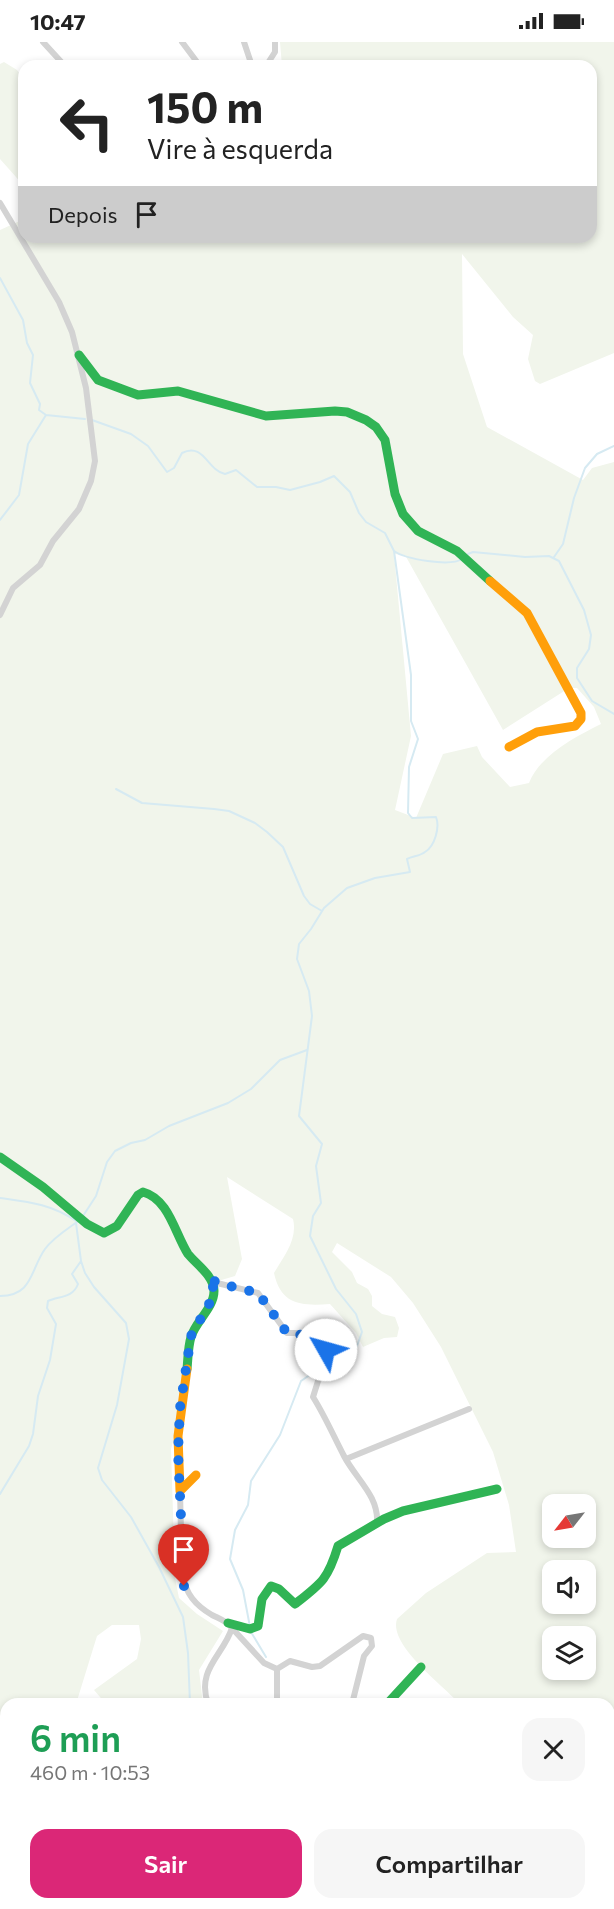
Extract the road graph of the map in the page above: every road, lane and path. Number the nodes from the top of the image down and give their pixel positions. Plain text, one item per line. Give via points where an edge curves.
1 (43, 42) edge
2 (183, 42) edge
3 (244, 42) edge
4 (276, 45) edge
5 (60, 60) edge
6 (196, 60) edge
7 (249, 60) edge
8 (269, 60) edge
9 (0, 203) edge
10 (18, 233) edge
11 (24, 243) edge
12 (79, 355) junction
13 (0, 615) edge
14 (509, 747) dead end
15 (0, 1157) edge
16 (209, 1277) junction
17 (469, 1410) dead end
18 (346, 1460) junction
19 (196, 1475) dead end
20 (497, 1489) dead end
21 (180, 1491) junction
22 (377, 1524) junction
23 (230, 1625) junction
24 (421, 1667) dead end
25 (276, 1669) junction
26 (206, 1698) edge
27 (277, 1698) edge
28 (354, 1698) edge
29 (393, 1698) edge

1 - 5 street
2 - 6 street
3 - 7 street
4 - 8 street
9 - 10 street
11 - 12 street via 60,302
12 - 13 street via 95,461 91,481 79,509 53,541 40,565 13,588
12 - 14 street via 98,380 138,395 178,391 266,416 347,412 376,427 387,446 395,494 403,514 418,531 457,551 527,614 580,713 581,719 575,726 537,732
15 - 16 street via 104,1233 117,1226 138,1195 151,1194 168,1213 188,1253
16 - 18 street via 217,1283 258,1293 287,1333 314,1334 325,1343 324,1362 313,1397
16 - 21 street via 213,1297 191,1336 180,1408
17 - 18 street
18 - 22 street via 374,1502
19 - 21 street
20 - 22 street via 403,1511
21 - 23 street via 184,1586 197,1605
22 - 23 street via 338,1546 331,1570 302,1600 295,1604 271,1586 264,1591 258,1626 250,1629
23 - 25 street via 264,1664
23 - 26 street via 230,1633 205,1679
24 - 29 street
25 - 27 street
25 - 28 street via 290,1661 320,1666 363,1636 371,1638 372,1646 364,1656

